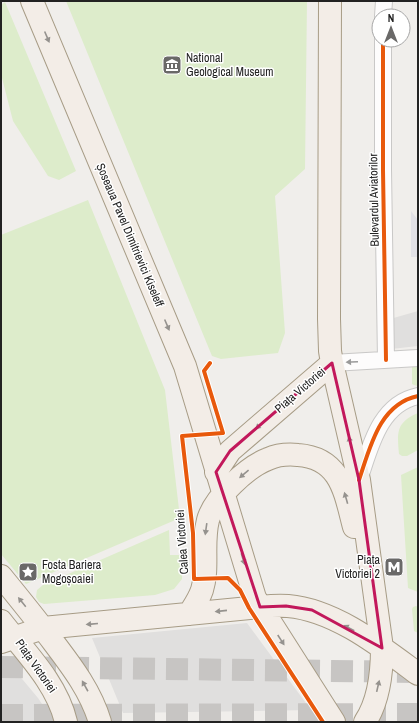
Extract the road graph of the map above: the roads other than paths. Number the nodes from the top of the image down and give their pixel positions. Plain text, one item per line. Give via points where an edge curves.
1 (32, 1) edge
2 (330, 1) edge
3 (383, 48) edge
4 (418, 358) edge
5 (386, 360) junction
6 (332, 363) junction
7 (418, 396) edge
8 (216, 472) junction
9 (359, 480) junction
10 (223, 495) junction
11 (373, 574) junction
12 (1, 576) edge
13 (260, 607) junction
14 (189, 614) junction
15 (43, 628) junction
16 (5, 634) edge
17 (382, 648) junction
18 (418, 654) edge
19 (418, 674) edge
20 (66, 722) edge
21 (100, 722) edge
22 (334, 722) edge
23 (365, 722) edge

1 -> 8 main road, Șoseaua Pavel Dimitrievici Kiseleff via 185,366
2 - 6 main road via 329,320
3 - 5 street, Bulevardul Aviatorilor
4 - 5 street
5 -> 6 street
6 -> 8 main road, Piața Victoriei via 230,451
9 -> 6 main road, Piața Victoriei
7 - 9 street via 398,405 379,426
8 - 10 main road
9 - 11 main road, Piața Victoriei
11 -> 10 main road via 358,540 342,483 337,474 324,463 302,455 269,458 249,470
10 -> 13 main road
10 -> 14 main road via 215,504 208,520 202,590
11 - 17 main road, Piața Victoriei
15 -> 12 main road
13 -> 14 main road, Piața Victoriei
17 -> 13 main road, Piața Victoriei via 326,615 312,610 286,606
13 -> 22 main road
14 -> 15 main road, Piața Victoriei
15 - 16 main road, Piața Victoriei
21 -> 15 main road via 94,704 79,676
16 - 20 main road, Piața Victoriei via 52,687
17 - 18 main road
17 - 19 main road, Piața Victoriei
23 -> 17 main road, Piața Victoriei via 377,693

